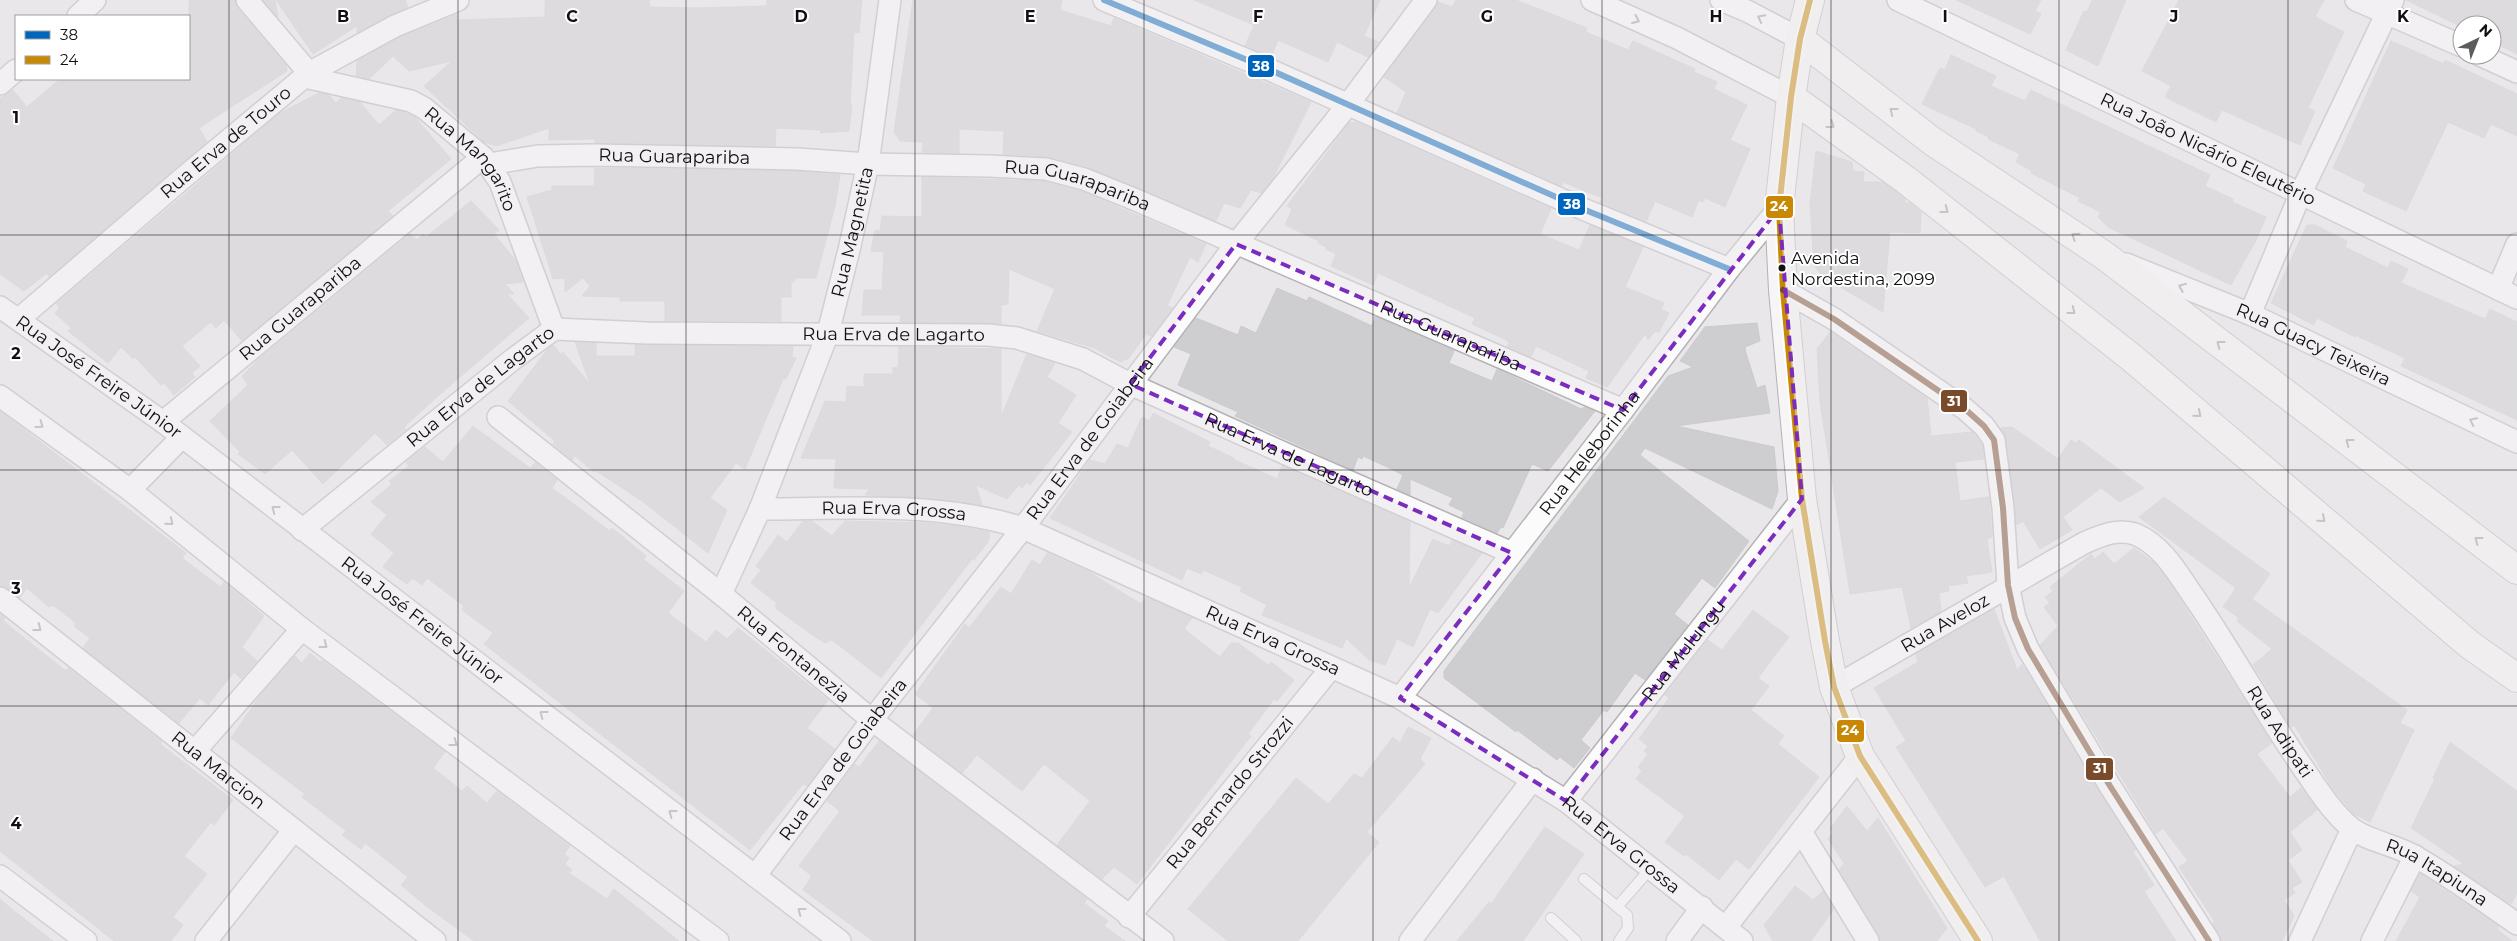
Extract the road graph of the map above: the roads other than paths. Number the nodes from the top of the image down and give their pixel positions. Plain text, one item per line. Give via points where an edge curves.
1 (95, 0) edge
2 (248, 0) edge
3 (458, 0) edge
4 (890, 0) edge
5 (1104, 0) edge
6 (1426, 0) edge
7 (1592, 0) edge
8 (1721, 0) edge
9 (1810, 0) edge
10 (1898, 0) edge
11 (2356, 0) edge
12 (2390, 7) edge
13 (79, 15) edge
14 (1800, 39) junction
15 (2452, 41) edge
16 (2502, 65) edge
17 (15, 71) edge
18 (2517, 72) edge
19 (307, 75) junction
20 (0, 84) edge
21 (1791, 97) junction
22 (1347, 106) junction
23 (486, 160) junction
24 (868, 164) junction
25 (2300, 195) junction
26 (1779, 208) junction
27 (1236, 244) junction
28 (2517, 244) edge
29 (2105, 256) junction
30 (1729, 268) junction
31 (2498, 289) junction
32 (1783, 290) junction
33 (2517, 298) edge
34 (0, 307) edge
35 (2250, 314) junction
36 (19, 319) junction
37 (554, 329) junction
38 (828, 333) junction
39 (1130, 384) junction
40 (0, 396) edge
41 (1623, 410) junction
42 (498, 417) dead end
43 (163, 422) junction
44 (182, 437) junction
45 (2517, 442) edge
46 (130, 490) junction
47 (1802, 499) junction
48 (760, 509) junction
49 (1023, 528) junction
50 (302, 530) junction
51 (2137, 535) joint
52 (1512, 553) junction
53 (2517, 570) edge
54 (2008, 585) junction
55 (722, 594) junction
56 (0, 598) edge
57 (302, 629) junction
58 (1331, 668) junction
59 (2517, 678) edge
60 (1834, 687) junction
61 (1400, 698) junction
62 (872, 720) junction
63 (194, 752) junction
64 (1860, 756) junction
65 (1533, 779) junction
66 (1566, 801) junction
67 (2352, 829) junction
68 (293, 831) junction
69 (1802, 833) junction
70 (2415, 856) junction
71 (1652, 868) junction
72 (0, 876) edge
73 (755, 876) junction
74 (1584, 879) dead end
75 (1617, 907) junction
76 (1702, 907) junction
77 (1129, 917) junction
78 (1551, 918) dead end
79 (2517, 924) edge
80 (1726, 927) junction
81 (86, 941) edge
82 (206, 941) edge
83 (435, 941) edge
84 (718, 941) edge
85 (840, 941) edge
86 (1163, 941) edge
87 (1410, 941) edge
88 (1576, 941) edge
89 (1619, 941) edge
90 (1677, 941) edge
91 (1742, 941) edge
92 (1868, 941) edge
93 (1978, 941) edge
94 (2209, 941) edge
95 (2300, 941) edge
96 (2372, 941) edge

1 - 13 street
2 - 19 street
3 - 19 street, Rua Erva de Touro via 395,26
4 - 24 street, Rua Magnetita
5 - 22 street
6 - 22 street, Rua Erva de Goiabeira
7 -> 21 street via 1677,38
14 -> 8 street
9 - 14 street
10 - 25 street, Rua João Nicário Eleutério
11 - 12 street
12 - 15 street
12 - 25 street
14 - 21 street
29 -> 14 street via 1932,141
16 - 18 street
17 - 20 street
19 - 23 street, Rua Mangarito via 411,101 424,108
19 - 36 street, Rua Erva de Touro
21 - 26 street
21 -> 59 street via 1933,200 2132,358 2448,626
22 - 27 street, Rua Erva de Goiabeira
22 - 30 street via 1583,209
23 - 24 street, Rua Guarapariba via 594,155 797,159
23 - 37 street, Rua Mangarito via 500,182
23 - 43 street, Rua Guarapariba
24 - 27 street, Rua Guarapariba via 1046,169 1084,179
24 - 38 street, Rua Magnetita
25 - 31 street, Rua João Nicário Eleutério
25 - 35 street
26 - 30 street, Rua Heleborinha
26 - 32 street
27 - 39 street, Rua Erva de Goiabeira
27 - 41 street, Rua Guarapariba
28 - 31 street
35 -> 29 street, Rua Guacy Teixeira
53 -> 29 street
30 - 41 street, Rua Heleborinha
31 - 33 street, Rua João Nicário Eleutério
32 - 47 street
32 - 54 street via 1842,324 1966,409 1984,426 1994,440 1997,459
34 - 36 street, Rua José Freire Júnior
45 -> 35 street, Rua Guacy Teixeira
36 - 43 street, Rua José Freire Júnior
37 - 38 street, Rua Erva de Lagarto via 647,333
37 - 50 street, Rua Erva de Lagarto
38 - 39 street, Rua Erva de Lagarto via 1017,338 1083,359
38 - 48 street, Rua Magnetita
39 - 49 street, Rua Erva de Goiabeira
39 - 52 street, Rua Erva de Lagarto
40 -> 46 street
41 - 52 street, Rua Heleborinha
42 - 55 street, Rua Fontanezia
43 - 44 street, Rua José Freire Júnior
44 - 46 street
50 -> 44 street, Rua José Freire Júnior
46 -> 57 street
47 - 60 street
47 - 66 street, Rua Mulungu
48 - 49 street, Rua Erva Grossa via 931,509 994,518
48 - 55 street, Rua Magnetita
49 - 58 street, Rua Erva Grossa
49 - 62 street, Rua Erva de Goiabeira
73 -> 50 street, Rua José Freire Júnior
51 - 54 street, Rua Aveloz via 2126,532 2102,535
51 - 67 street, Rua Adipati via 2156,547 2168,560 2324,800
52 - 61 street, Rua Heleborinha
54 - 60 street, Rua Aveloz
54 - 94 street via 2015,618 2028,649
55 - 62 street, Rua Fontanezia
56 -> 63 street, Rua Marcion
57 - 63 street
57 -> 84 street
58 - 61 street, Rua Erva Grossa
58 - 77 street, Rua Bernardo Strozzi
60 - 64 street
61 - 65 street, Rua Erva Grossa
62 - 73 street, Rua Erva de Goiabeira
62 - 77 street, Rua Fontanezia
63 - 68 street, Rua Marcion
64 - 69 street
64 - 93 street
65 - 66 street, Rua Erva Grossa
65 - 87 street
66 - 71 street, Rua Erva Grossa
67 - 70 street, Rua Itapiuna
67 - 95 street
68 - 82 street
68 - 83 street, Rua Marcion
69 - 80 street
69 - 92 street
70 - 79 street, Rua Itapiuna
70 - 96 street
71 - 75 lane
71 - 76 street, Rua Erva Grossa
72 - 81 street
85 -> 73 street, Rua José Freire Júnior
74 - 75 lane
75 - 89 lane via 1629,922
76 - 80 street, Rua Erva Grossa
76 - 90 street
77 - 86 street, Rua Fontanezia
78 - 88 lane
80 - 91 street, Rua Erva Grossa

